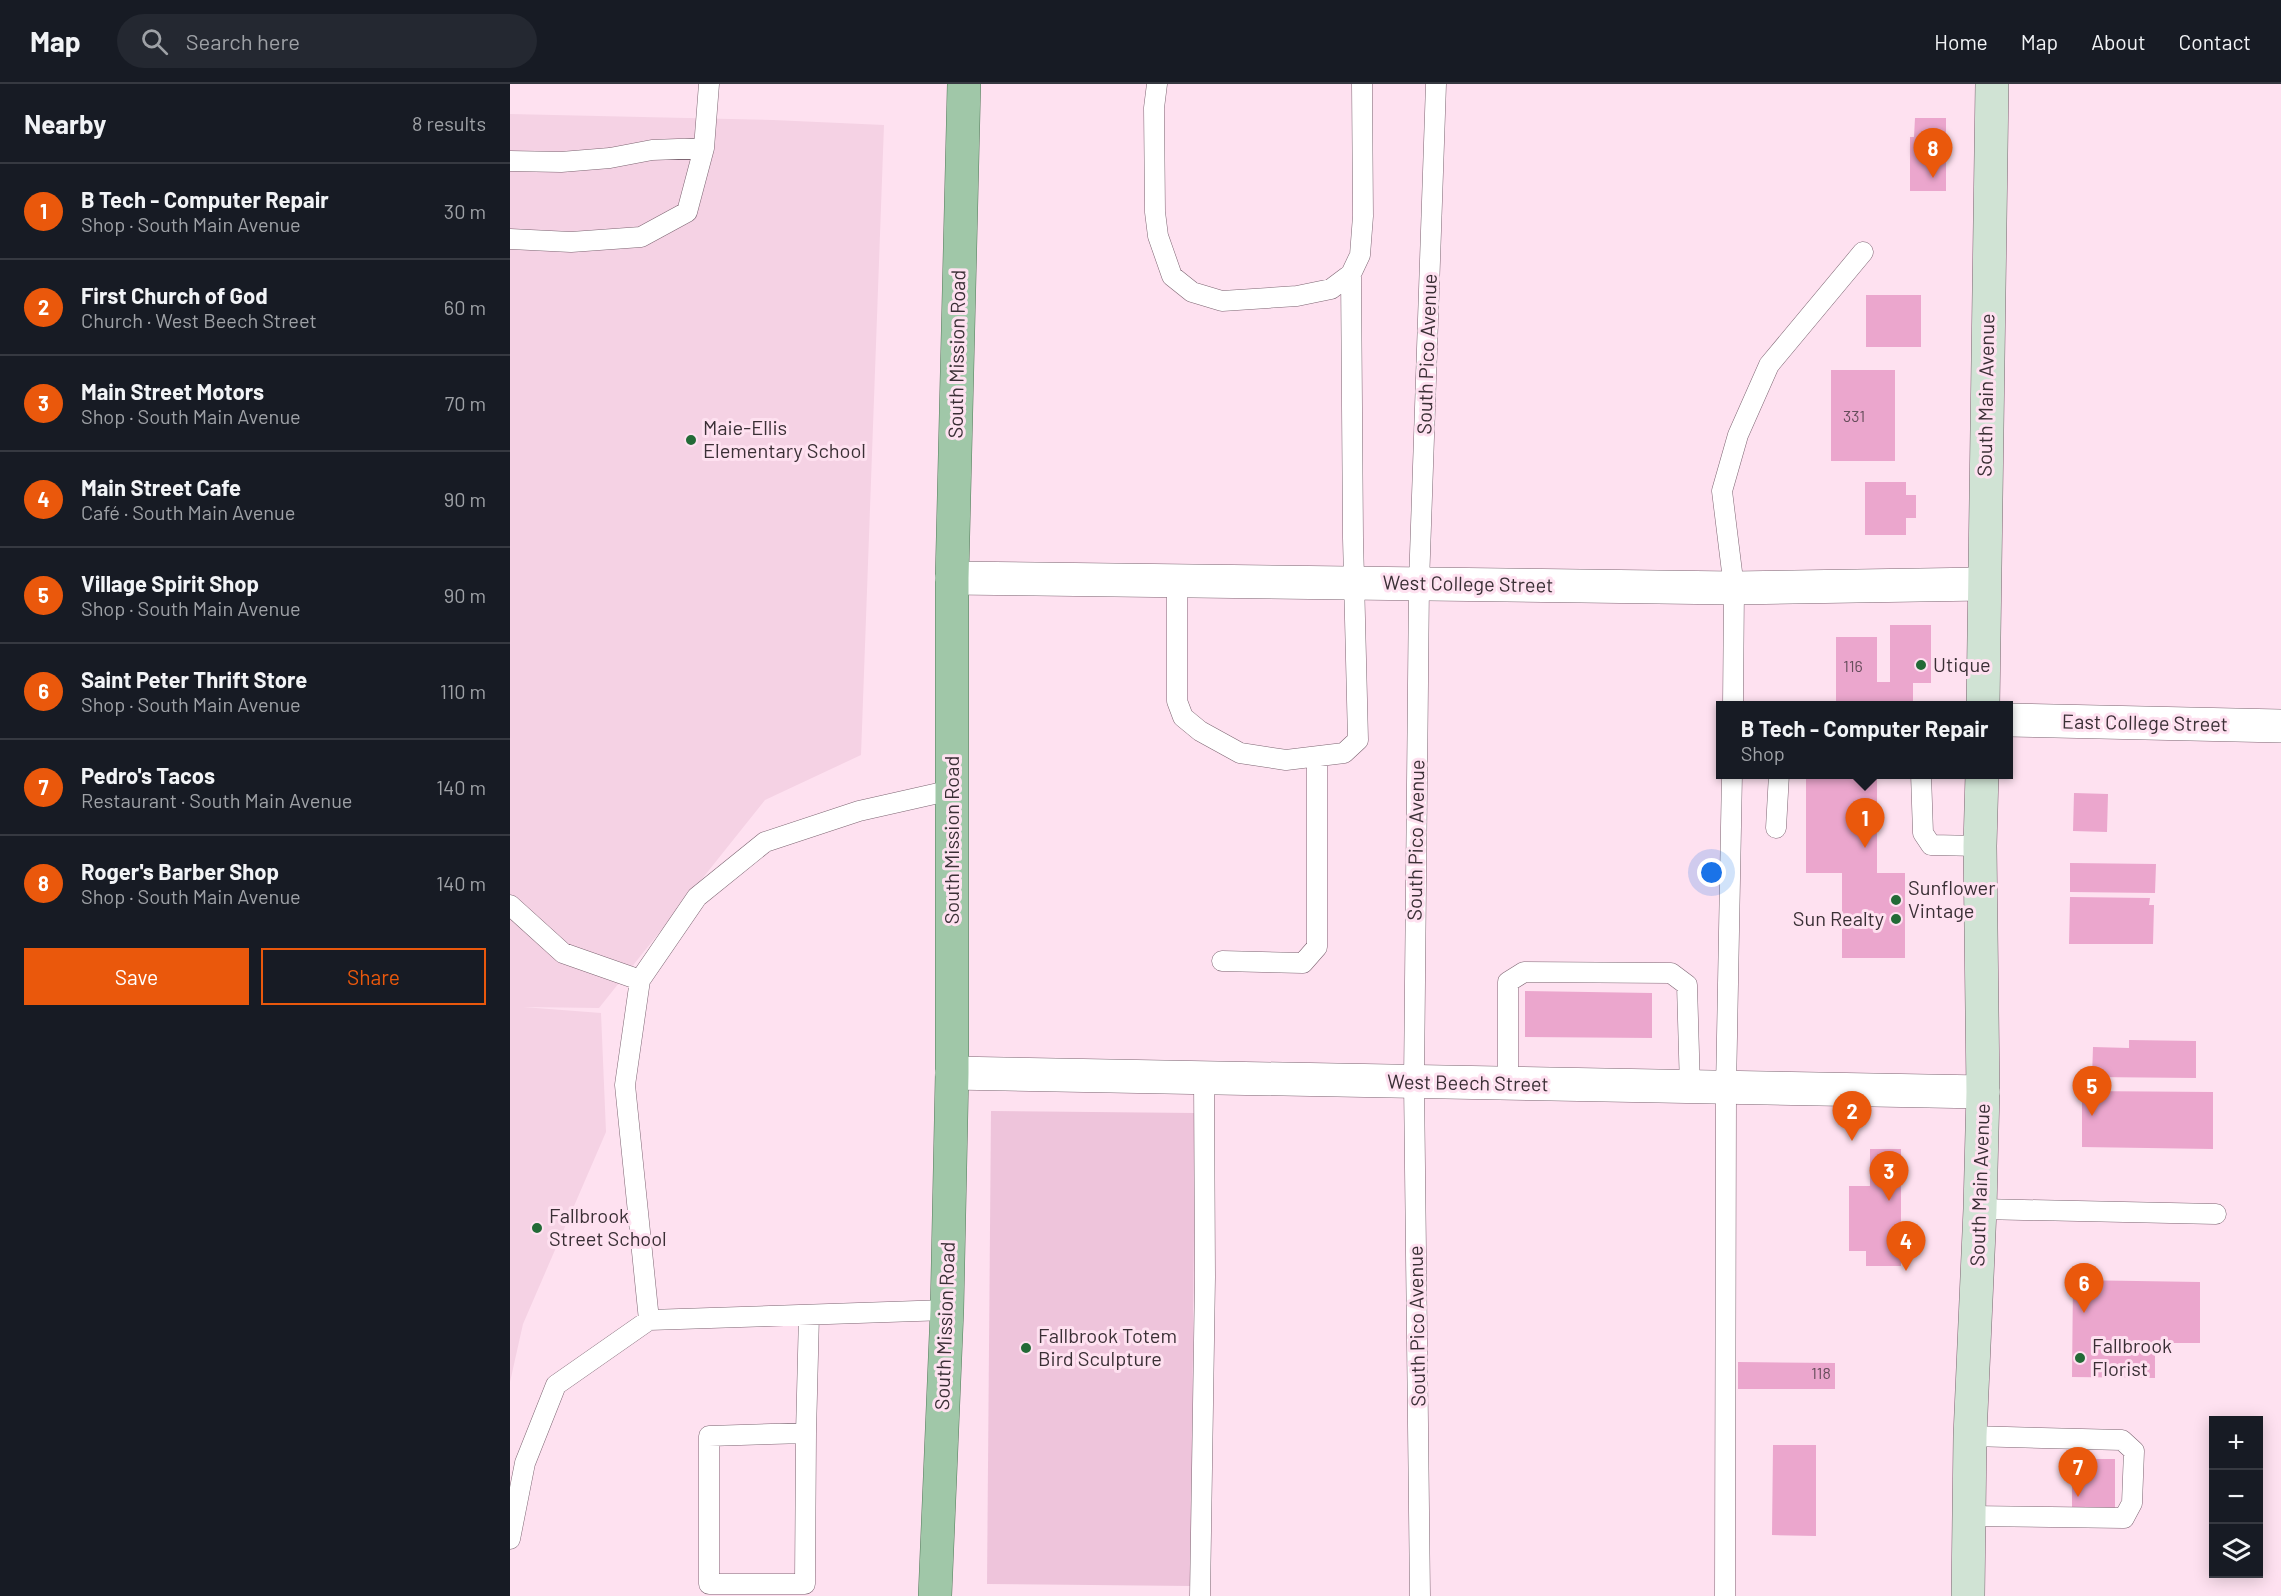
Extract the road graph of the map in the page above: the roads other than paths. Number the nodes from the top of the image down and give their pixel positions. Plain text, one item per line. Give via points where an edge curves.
1 (709, 84) edge
2 (964, 84) edge
3 (1156, 84) edge
4 (1362, 84) edge
5 (1436, 84) edge
6 (1992, 84) edge
7 (704, 148) junction
8 (510, 161) edge
9 (510, 239) edge
10 (1863, 252) dead end
11 (1351, 274) junction
12 (952, 578) junction
13 (1177, 580) junction
14 (1355, 583) junction
15 (1419, 584) junction
16 (1983, 584) junction
17 (1734, 588) junction
18 (1733, 701) edge
19 (1983, 701) edge
20 (2013, 720) edge
21 (2281, 726) edge
22 (1317, 757) junction
23 (1732, 779) edge
24 (1779, 779) edge
25 (1921, 779) edge
26 (1982, 779) edge
27 (952, 790) junction
28 (1776, 828) dead end
29 (1980, 846) junction
30 (510, 905) edge
31 (1222, 961) dead end
32 (640, 980) junction
33 (952, 1073) junction
34 (1204, 1078) junction
35 (1414, 1082) junction
36 (1508, 1084) junction
37 (1690, 1088) junction
38 (1726, 1089) junction
39 (1983, 1092) junction
40 (1980, 1209) junction
41 (2216, 1214) dead end
42 (947, 1310) junction
43 (809, 1314) junction
44 (649, 1320) junction
45 (806, 1433) junction
46 (1970, 1436) junction
47 (1969, 1516) junction
48 (510, 1539) edge
49 (935, 1596) edge
50 (1200, 1596) edge
51 (1420, 1596) edge
52 (1725, 1596) edge
53 (1968, 1596) edge

1 - 7 lane
2 - 12 main road, South Mission Road
3 - 11 lane via 1155,212 1158,236 1172,276 1192,292 1222,301 1297,296 1331,289
4 - 11 lane via 1363,216 1360,255
5 - 15 lane, South Pico Avenue
6 - 16 main road, South Main Avenue
7 - 8 lane via 652,150 561,162
7 - 9 lane via 687,212 641,237 571,242
10 - 17 lane via 1769,365 1738,435 1722,491
11 - 14 lane
12 - 13 street, West College Street
12 - 27 main road, South Mission Road
13 - 14 street, West College Street
13 - 22 lane via 1177,701 1183,717 1240,753 1286,760
14 - 15 street, West College Street
14 - 22 lane via 1358,740 1344,753
15 - 17 street, West College Street
15 - 35 lane, South Pico Avenue
16 - 17 street, West College Street
16 - 19 main road, South Main Avenue
17 - 18 lane
20 - 21 street, East College Street
22 - 31 lane via 1317,947 1303,963
23 - 38 lane
24 - 28 lane
25 - 29 lane via 1923,833 1931,845
26 - 29 main road, South Main Avenue
27 - 32 lane via 859,811 765,842 697,897
27 - 33 main road, South Mission Road
29 - 39 main road, South Main Avenue
30 - 32 lane via 563,953
32 - 44 lane via 625,1085
33 - 34 street, West Beech Street
33 - 42 main road, South Mission Road
34 - 35 street, West Beech Street
34 - 50 lane
35 - 36 street, West Beech Street
35 - 51 lane, South Pico Avenue
36 - 37 street, West Beech Street
36 - 37 lane via 1508,982 1524,972 1671,973 1687,985
37 - 38 street, West Beech Street
38 - 39 street, West Beech Street
38 - 52 lane
39 - 40 main road, South Main Avenue
40 - 41 lane
40 - 46 main road, South Main Avenue
42 - 43 lane
42 - 49 main road, South Mission Road
43 - 44 lane
43 - 45 lane
44 - 48 lane via 556,1385 525,1463
45 - 45 lane via 709,1436 709,1584 805,1584
46 - 47 main road, South Main Avenue
46 - 47 lane via 2122,1440 2134,1451 2132,1503 2124,1518
47 - 53 main road, South Main Avenue

